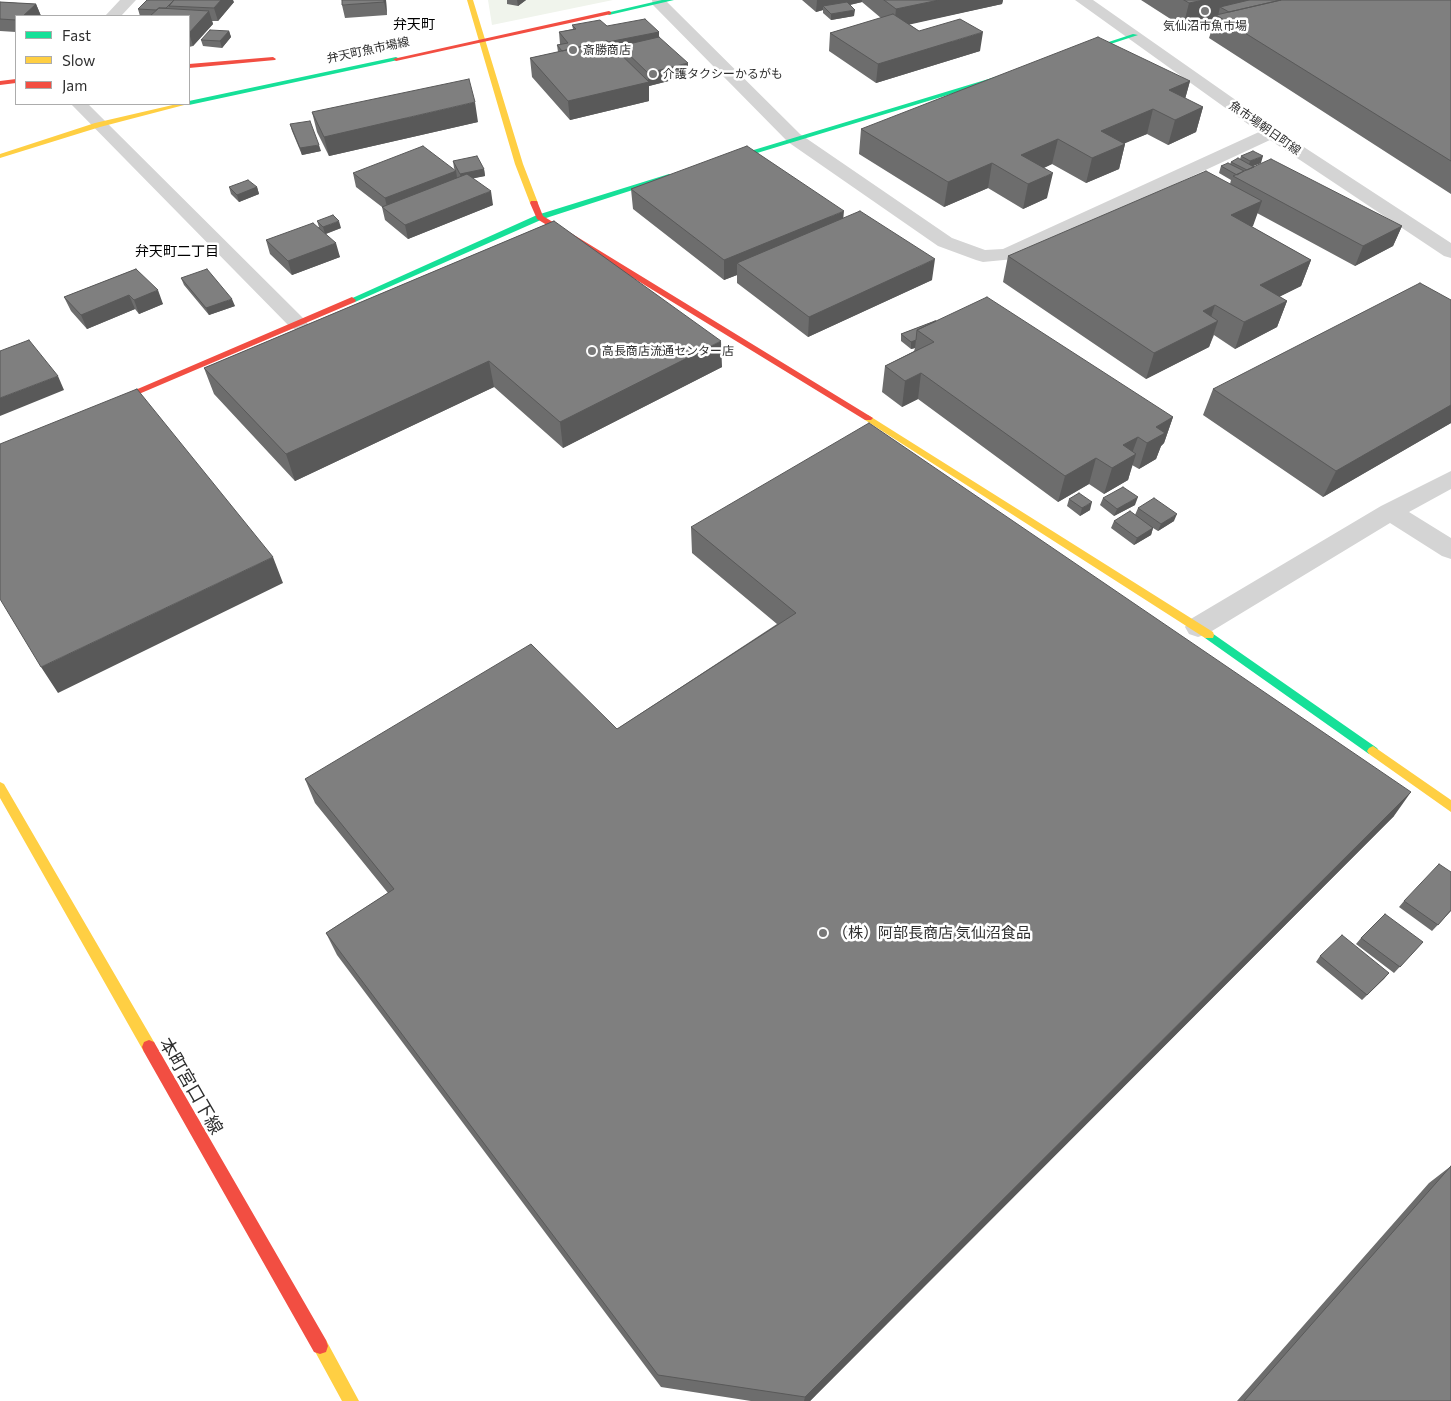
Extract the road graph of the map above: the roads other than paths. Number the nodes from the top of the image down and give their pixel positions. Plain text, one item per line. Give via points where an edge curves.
1 (128, 0) edge
2 (470, 0) edge
3 (1083, 0) edge
4 (664, 1) edge
5 (114, 15) edge
6 (1135, 35) junction
7 (481, 40) junction
8 (1064, 58) edge
9 (273, 59) dead end
10 (190, 66) edge
11 (1020, 72) edge
12 (15, 81) edge
13 (0, 83) edge
14 (190, 102) edge
15 (80, 105) edge
16 (179, 105) edge
17 (98, 125) junction
18 (1272, 134) junction
19 (794, 138) junction
20 (0, 156) edge
21 (709, 165) edge
22 (681, 173) edge
23 (540, 217) junction
24 (1451, 252) edge
25 (298, 324) junction
26 (90, 412) edge
27 (1451, 479) edge
28 (1390, 512) junction
29 (1451, 550) edge
30 (1198, 627) junction
31 (0, 788) edge
32 (1451, 807) edge
33 (351, 1401) edge

1 - 5 street
2 - 7 street
3 - 6 street, 魚市場朝日町線
4 - 7 street, 弁天町魚市場線
4 - 19 street
6 - 8 street
6 - 18 street, 魚市場朝日町線
7 - 14 street, 弁天町魚市場線
7 - 23 street via 519,164
9 - 10 street
11 - 19 street
12 - 13 street
15 - 17 street
16 - 17 street, 弁天町魚市場線
17 - 20 street, 弁天町魚市場線
17 - 25 street
18 - 19 street via 1007,255 983,256 945,242
18 - 24 street, 魚市場朝日町線
19 - 21 street
22 - 23 street
23 - 25 street
23 - 30 street via 792,370
25 - 26 street
27 - 28 street
28 - 29 street
28 - 30 street
30 - 32 street
31 - 33 street, 本町宮口下線

